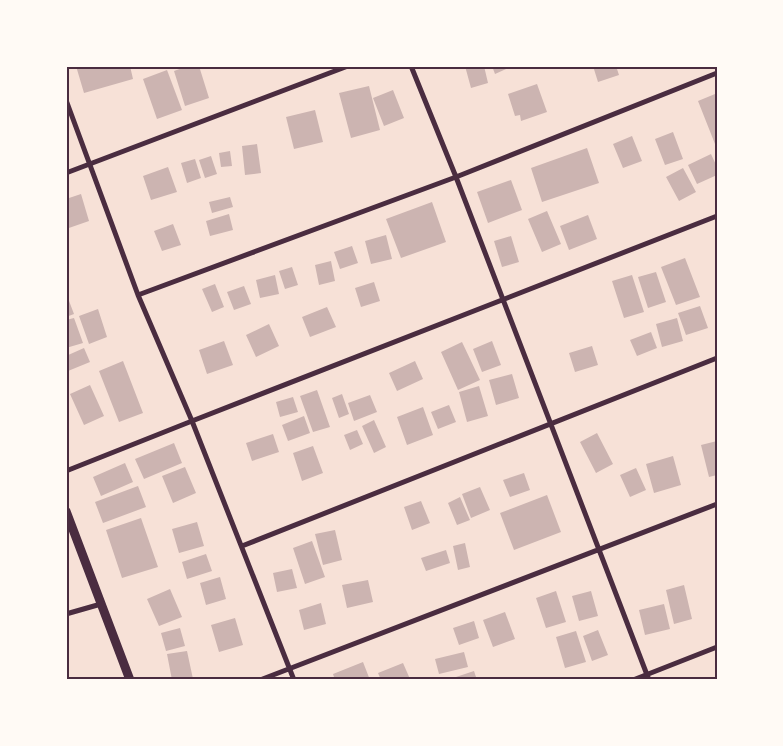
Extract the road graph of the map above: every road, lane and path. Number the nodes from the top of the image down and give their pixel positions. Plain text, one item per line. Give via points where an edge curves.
1 (348, 66) edge
2 (411, 66) edge
3 (717, 73) edge
4 (66, 100) edge
5 (90, 164) junction
6 (66, 173) edge
7 (456, 177) junction
8 (717, 216) edge
9 (138, 295) junction
10 (503, 300) junction
11 (717, 358) edge
12 (192, 421) junction
13 (551, 424) junction
14 (66, 471) edge
15 (717, 504) edge
16 (66, 511) edge
17 (242, 546) junction
18 (599, 550) junction
19 (101, 604) junction
20 (66, 614) edge
21 (717, 647) edge
22 (289, 668) junction
23 (648, 677) edge
24 (130, 680) edge
25 (260, 680) edge
26 (294, 680) edge
27 (633, 680) edge

1 - 5 street
2 - 7 street
3 - 7 street
4 - 5 street
5 - 6 street
5 - 9 street
7 - 9 street
7 - 10 street
8 - 10 street
9 - 12 street
10 - 12 street
10 - 13 street
11 - 13 street
12 - 14 street
12 - 17 street
13 - 17 street
13 - 18 street
15 - 18 street
16 - 19 street
17 - 22 street
18 - 22 street
18 - 23 street
19 - 20 street
19 - 24 street
21 - 23 street
22 - 25 street
22 - 26 street
23 - 27 street

